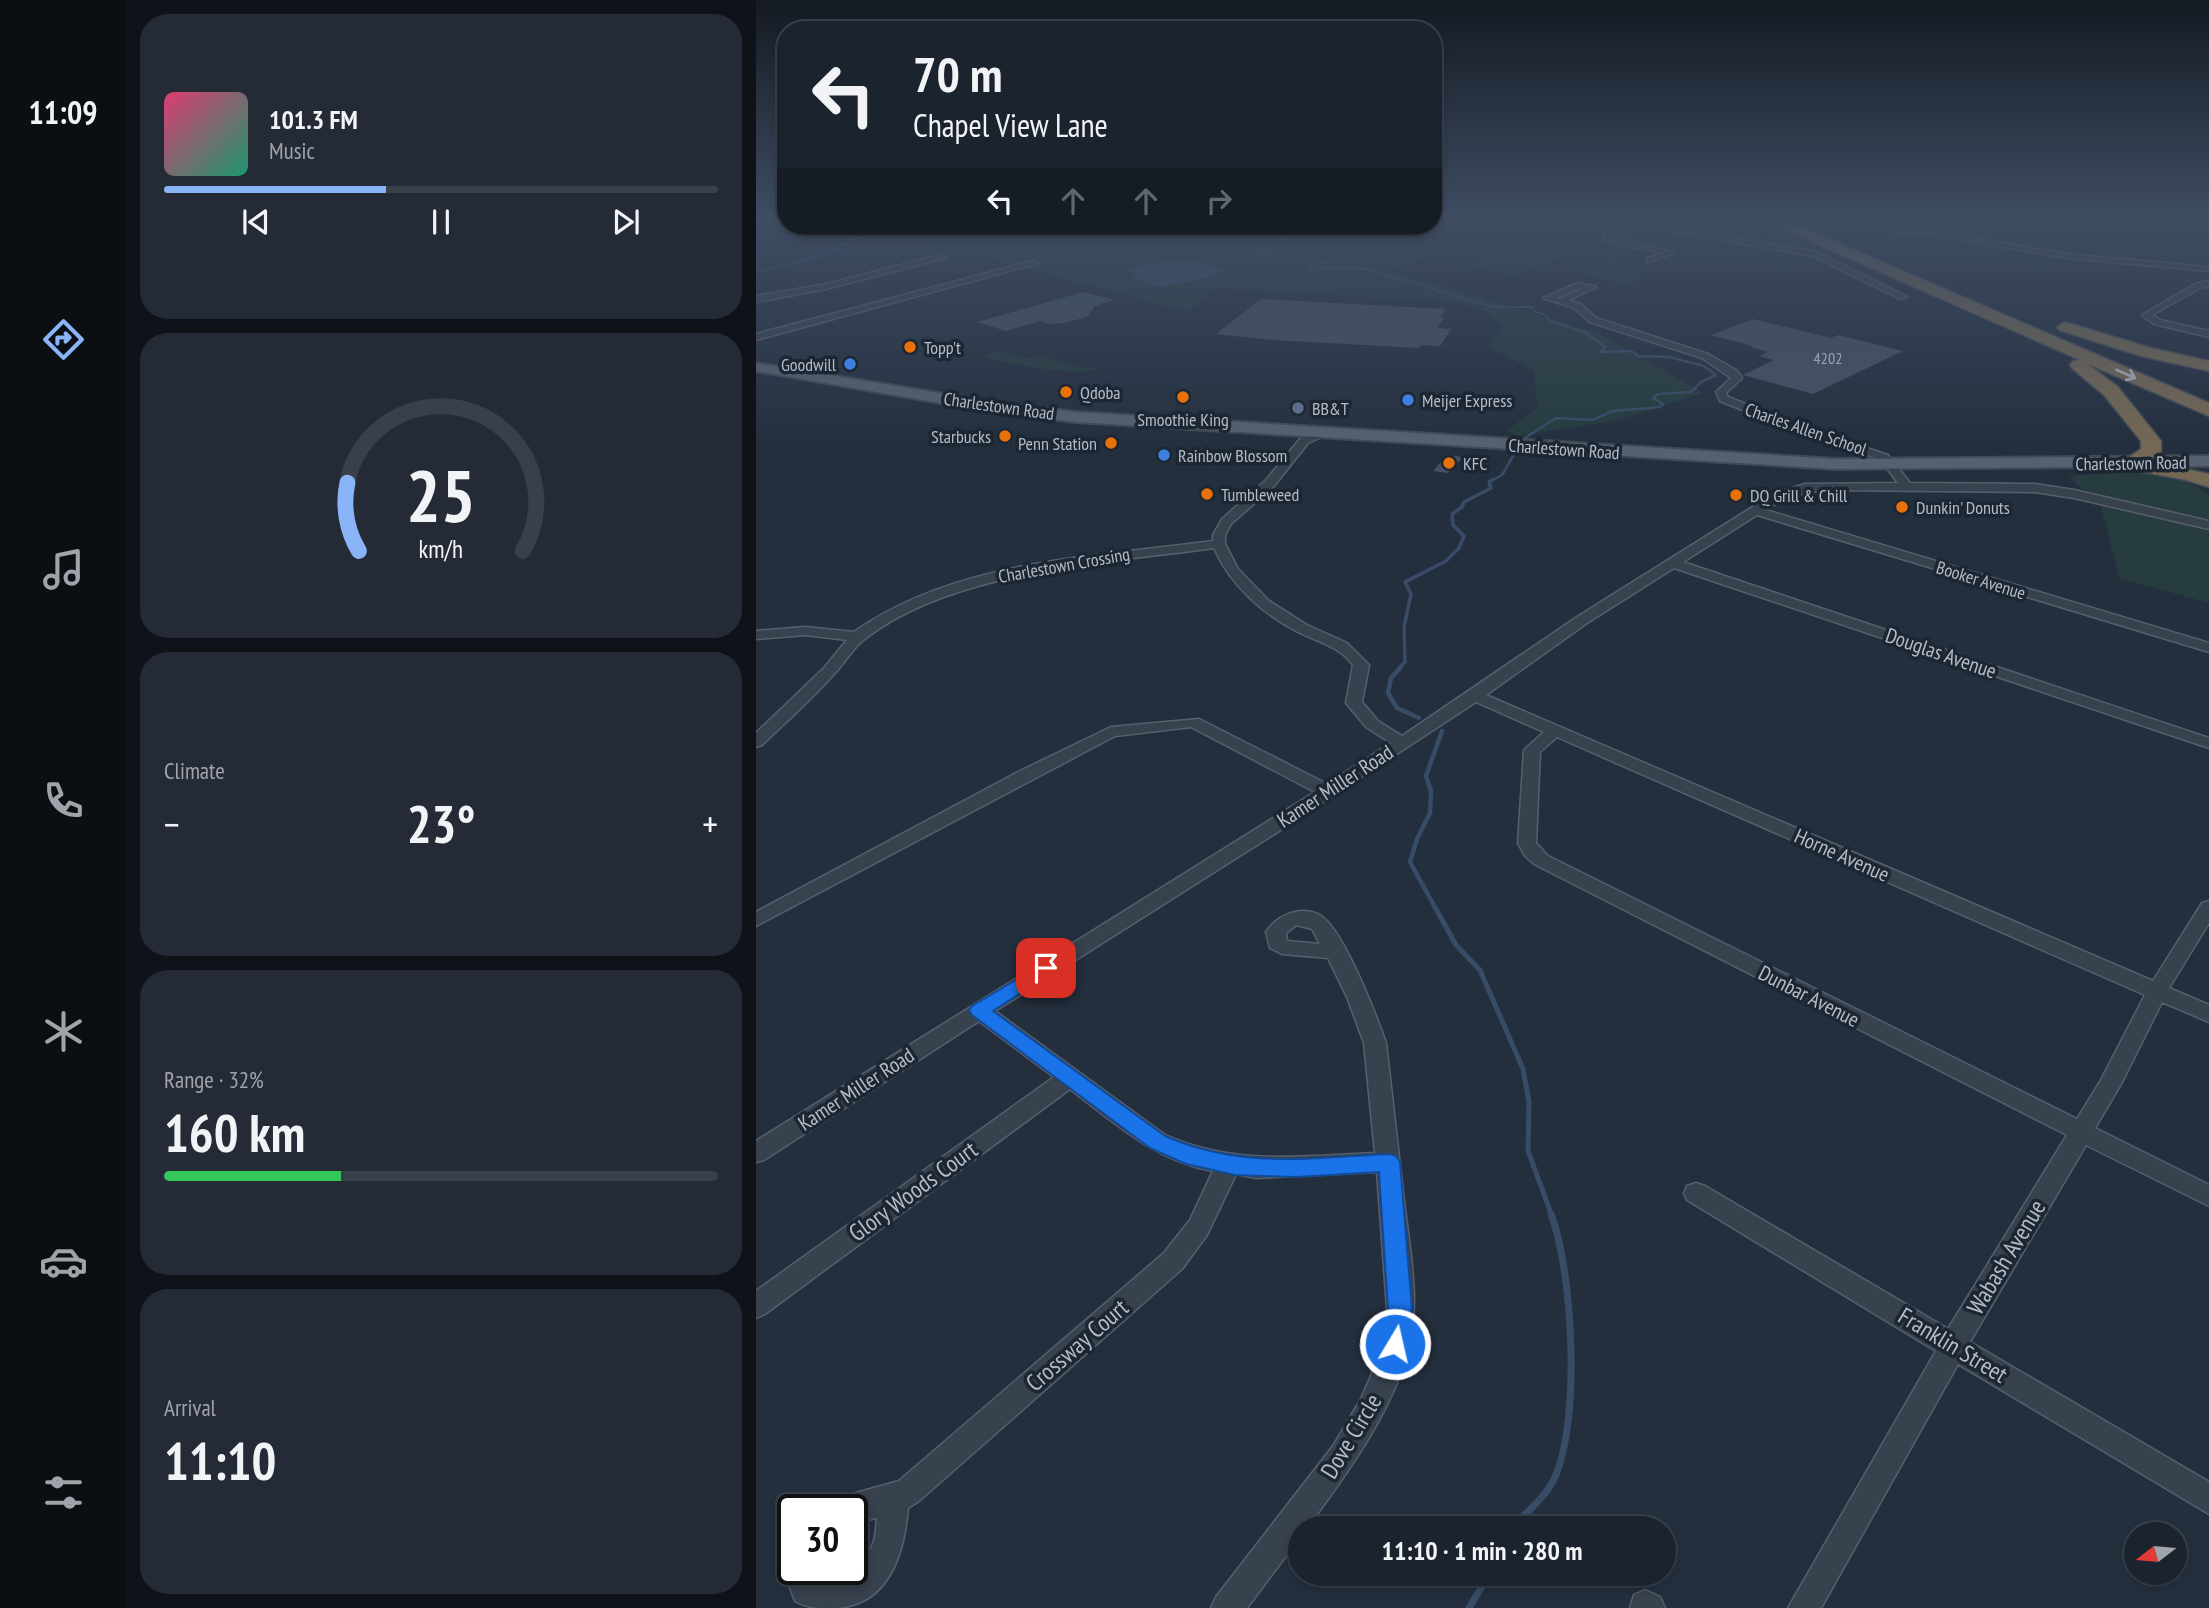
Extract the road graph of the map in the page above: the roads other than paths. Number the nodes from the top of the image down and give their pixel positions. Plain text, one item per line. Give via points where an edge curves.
1 (788, 294) edge
2 (918, 294) edge
3 (1557, 294) edge
4 (1578, 294) edge
5 (1897, 294) edge
6 (1938, 294) edge
7 (1944, 294) edge
8 (1975, 294) edge
9 (1979, 294) edge
10 (2184, 294) edge
11 (1903, 297) dead end
12 (756, 299) edge
13 (1567, 303) junction
14 (2029, 313) dead end
15 (2051, 322) dead end
16 (2209, 334) edge
17 (756, 337) edge
18 (2209, 366) edge
19 (756, 367) edge
20 (2209, 394) edge
21 (2209, 410) edge
22 (1322, 433) junction
23 (2151, 440) junction
24 (2209, 461) edge
25 (2180, 462) junction
26 (1893, 464) junction
27 (2129, 464) junction
28 (2209, 480) edge
29 (1907, 487) junction
30 (1754, 510) junction
31 (2209, 526) edge
32 (1219, 544) junction
33 (1673, 563) junction
34 (756, 635) edge
35 (857, 637) junction
36 (2209, 648) edge
37 (1476, 696) junction
38 (1556, 730) junction
39 (756, 742) edge
40 (1402, 743) junction
41 (2209, 743) edge
42 (1327, 790) junction
43 (2209, 907) edge
44 (756, 920) edge
45 (1333, 952) dead end
46 (2157, 992) junction
47 (979, 1010) junction
48 (2209, 1014) edge
49 (1070, 1077) junction
50 (2081, 1132) junction
51 (756, 1153) edge
52 (1389, 1162) junction
53 (1227, 1164) junction
54 (1696, 1193) dead end
55 (2209, 1196) edge
56 (756, 1306) edge
57 (1955, 1345) junction
58 (894, 1499) junction
59 (2209, 1499) edge
60 (868, 1505) edge
61 (868, 1578) edge
62 (804, 1585) edge
63 (858, 1585) edge
64 (1227, 1608) edge
65 (1804, 1608) edge

1 - 12 street
2 - 17 street
3 - 13 street, Charles Allen School via 1547,298
4 - 13 street, Charles Allen School via 1563,300
5 - 11 street
6 - 23 highway via 2082,367 2111,391
7 -> 21 highway
8 - 20 highway
9 - 14 highway
10 - 16 street via 2146,316
13 - 26 street, Charles Allen School via 1593,320 1711,359 1737,378 1721,392 1728,402 1866,449
15 - 18 highway via 2124,346
19 - 22 main road, Charlestown Road via 1022,411
22 - 26 main road, Charlestown Road via 1726,459
22 - 32 street via 1304,461 1272,480 1227,522
23 - 25 highway
23 - 27 highway via 2151,452
24 - 25 main road, Charlestown Road
25 - 27 main road, Charlestown Road
25 - 28 highway
26 - 27 main road, Charlestown Road
26 - 29 street
27 - 28 highway
29 - 30 street, Kamer Miller Road via 1805,488
29 - 31 street, Kamer Miller Road via 2054,491
30 - 33 street, Kamer Miller Road
30 - 36 street, Booker Avenue
32 - 35 street, Charlestown Crossing via 998,575 899,611
32 - 40 street via 1252,595 1354,655 1361,665 1354,703 1372,724
33 - 37 street, Kamer Miller Road via 1581,620
33 - 41 street, Douglas Avenue
34 - 35 street via 805,631
35 - 39 street, Charlestown Crossing
37 - 38 street, Horne Avenue
37 - 40 street, Kamer Miller Road
38 - 46 street, Horne Avenue
38 - 50 street, Dunbar Avenue via 1531,751 1527,843 1541,860
40 - 42 street, Kamer Miller Road
42 - 44 street via 1193,722 1111,732
42 - 47 street, Kamer Miller Road
43 - 46 street, Wabash Avenue
45 - 52 street, Dove Circle via 1358,997 1375,1043
46 - 48 street, Horne Avenue
46 - 50 street, Wabash Avenue
47 - 49 street
47 - 51 street, Kamer Miller Road
49 - 53 street via 1157,1142 1194,1158
49 - 56 street, Glory Woods Court
50 - 55 street, Dunbar Avenue
50 - 57 street, Wabash Avenue
52 - 53 street via 1297,1168
52 - 64 street, Dove Circle via 1400,1309 1388,1369 1343,1456
53 - 58 street, Crossway Court via 1198,1231 1173,1261
54 - 57 street, Franklin Street
57 - 59 street, Franklin Street
57 - 65 street, Wabash Avenue
58 - 60 street, Crossway Court
58 - 61 street via 889,1545
62 - 63 street via 820,1597

